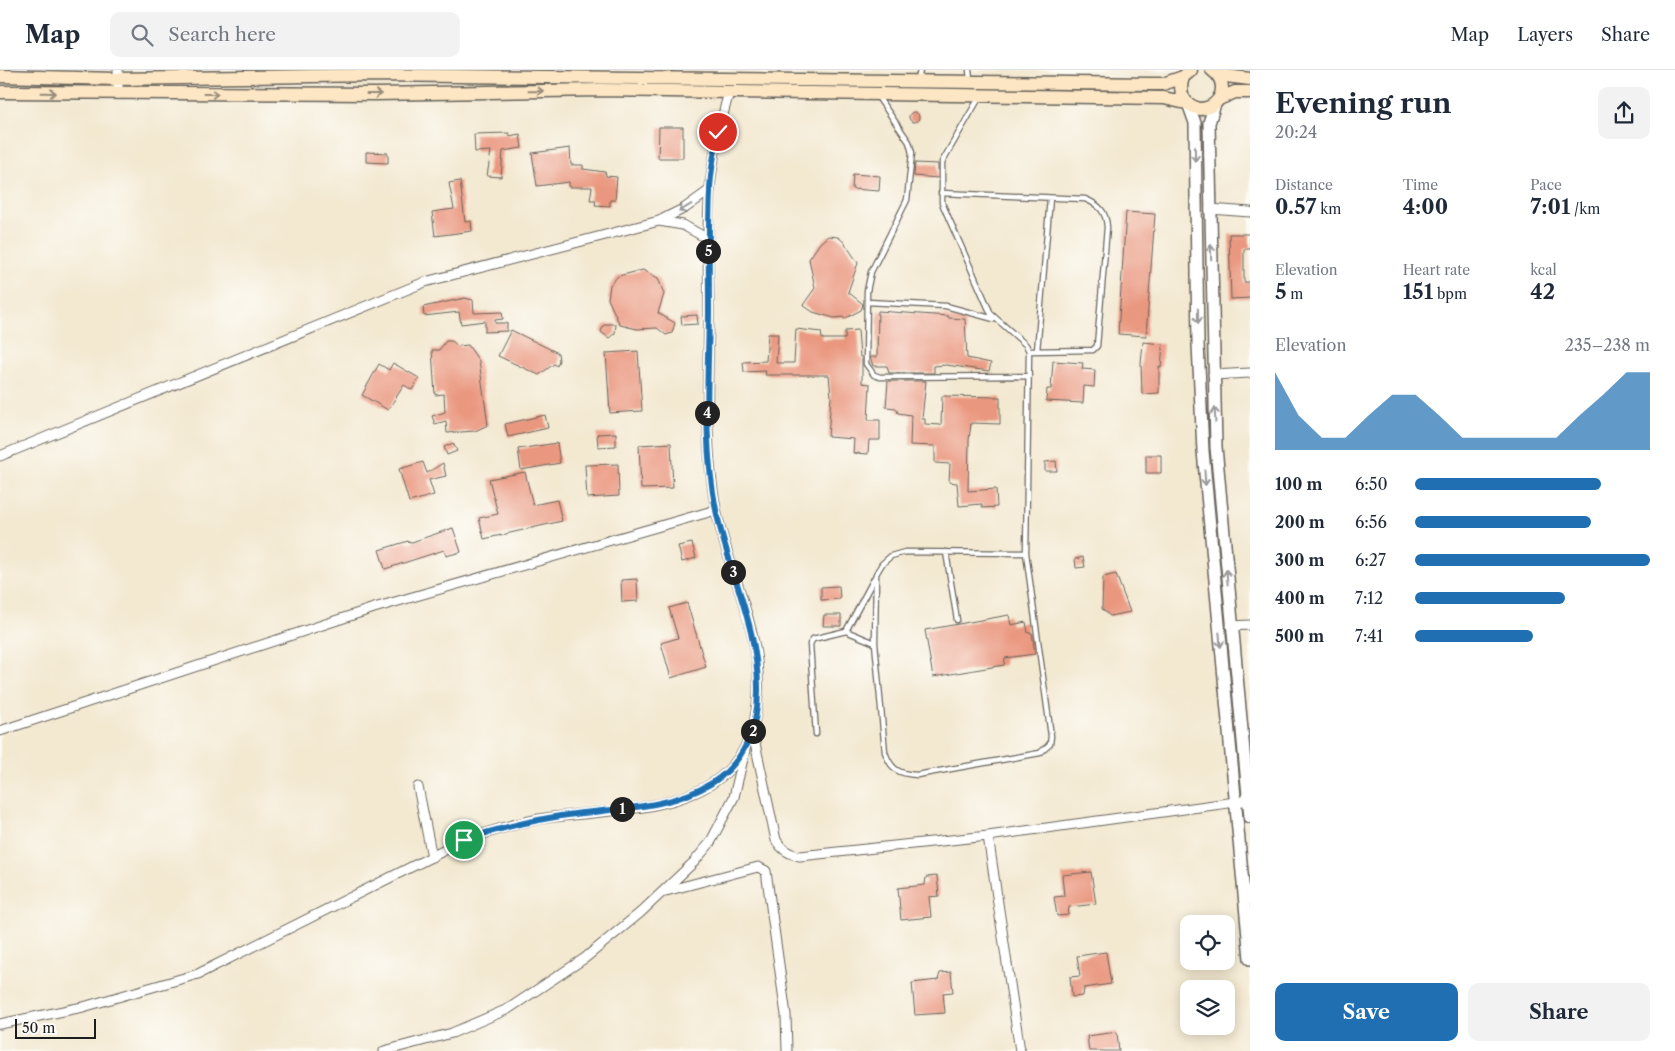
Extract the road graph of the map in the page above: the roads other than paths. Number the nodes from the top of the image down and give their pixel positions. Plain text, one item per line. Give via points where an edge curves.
1 (389, 72) edge
2 (1188, 72) edge
3 (1215, 72) edge
4 (117, 74) edge
5 (919, 75) edge
6 (970, 75) edge
7 (0, 76) edge
8 (1250, 78) edge
9 (876, 87) junction
10 (0, 92) edge
11 (729, 92) junction
12 (1250, 92) edge
13 (118, 94) junction
14 (981, 94) junction
15 (1217, 101) junction
16 (1188, 104) junction
17 (710, 190) junction
18 (941, 193) junction
19 (1050, 198) junction
20 (1210, 209) junction
21 (1250, 212) edge
22 (659, 221) junction
23 (708, 239) junction
24 (867, 302) junction
25 (996, 319) junction
26 (1029, 351) junction
27 (1037, 351) junction
28 (1250, 373) edge
29 (1213, 375) junction
30 (1029, 376) junction
31 (0, 456) edge
32 (716, 510) junction
33 (946, 552) junction
34 (1026, 553) junction
35 (876, 574) junction
36 (957, 620) dead end
37 (1250, 625) edge
38 (1231, 626) junction
39 (846, 631) junction
40 (875, 643) junction
41 (0, 731) edge
42 (753, 734) junction
43 (816, 734) dead end
44 (746, 747) junction
45 (418, 787) dead end
46 (1249, 800) edge
47 (1235, 802) junction
48 (1250, 817) edge
49 (988, 836) junction
50 (432, 856) junction
51 (663, 892) junction
52 (1250, 959) edge
53 (0, 1024) edge
54 (384, 1051) edge
55 (787, 1051) edge
56 (1020, 1051) edge

1 - 4 main road
1 - 9 main road
2 - 6 main road via 1164,84
2 - 16 main road via 1181,93
3 - 8 main road
3 - 15 main road via 1222,89
4 - 7 main road
4 - 13 street
5 - 6 main road
5 - 9 main road
9 - 11 main road
9 - 14 main road
9 - 24 lane via 912,153 909,193 872,272
10 -> 13 main road
13 -> 11 main road
11 - 17 street via 718,132
12 - 15 main road via 1235,92
14 - 16 main road via 1164,98
14 - 18 lane via 942,162
15 - 16 main road via 1205,109
15 - 20 street via 1209,123
16 -> 47 street via 1194,123 1203,451
17 -> 22 street via 686,208
17 - 23 street
18 - 19 lane
18 - 25 lane via 942,203
19 - 27 lane
19 - 27 lane via 1085,199 1102,208 1106,217 1099,341 1093,350
20 - 21 street
29 -> 20 street
22 - 23 street via 683,225
22 - 31 street via 426,282
23 - 32 street via 707,407
24 - 25 lane via 946,306
24 - 30 lane via 866,364 874,376
25 - 26 lane
26 - 27 lane
26 - 30 lane
28 - 29 street
38 -> 29 street
30 - 34 lane
32 - 41 street via 374,608
32 - 42 street via 753,642 758,692
33 - 34 lane
33 - 35 lane via 905,552 891,556
33 - 36 lane
34 - 40 lane via 1052,736 1050,744 1040,754 917,775 894,769 885,752
35 - 39 lane
35 - 40 lane
37 - 38 street
38 - 46 street
39 - 40 lane
39 - 43 lane via 814,639 810,644
42 - 44 street
42 - 49 street via 776,840 792,855
44 - 50 street via 714,782 693,793 663,803 537,820 497,829 464,840
44 - 51 street via 734,797 722,823 694,862
45 - 50 street
46 - 47 street
46 - 48 street
47 - 49 street
47 - 52 street
49 - 56 street
50 - 53 street via 198,974 92,1004
51 - 54 street via 585,958 508,1009 452,1033
51 - 55 street via 758,867 766,871 786,1015

